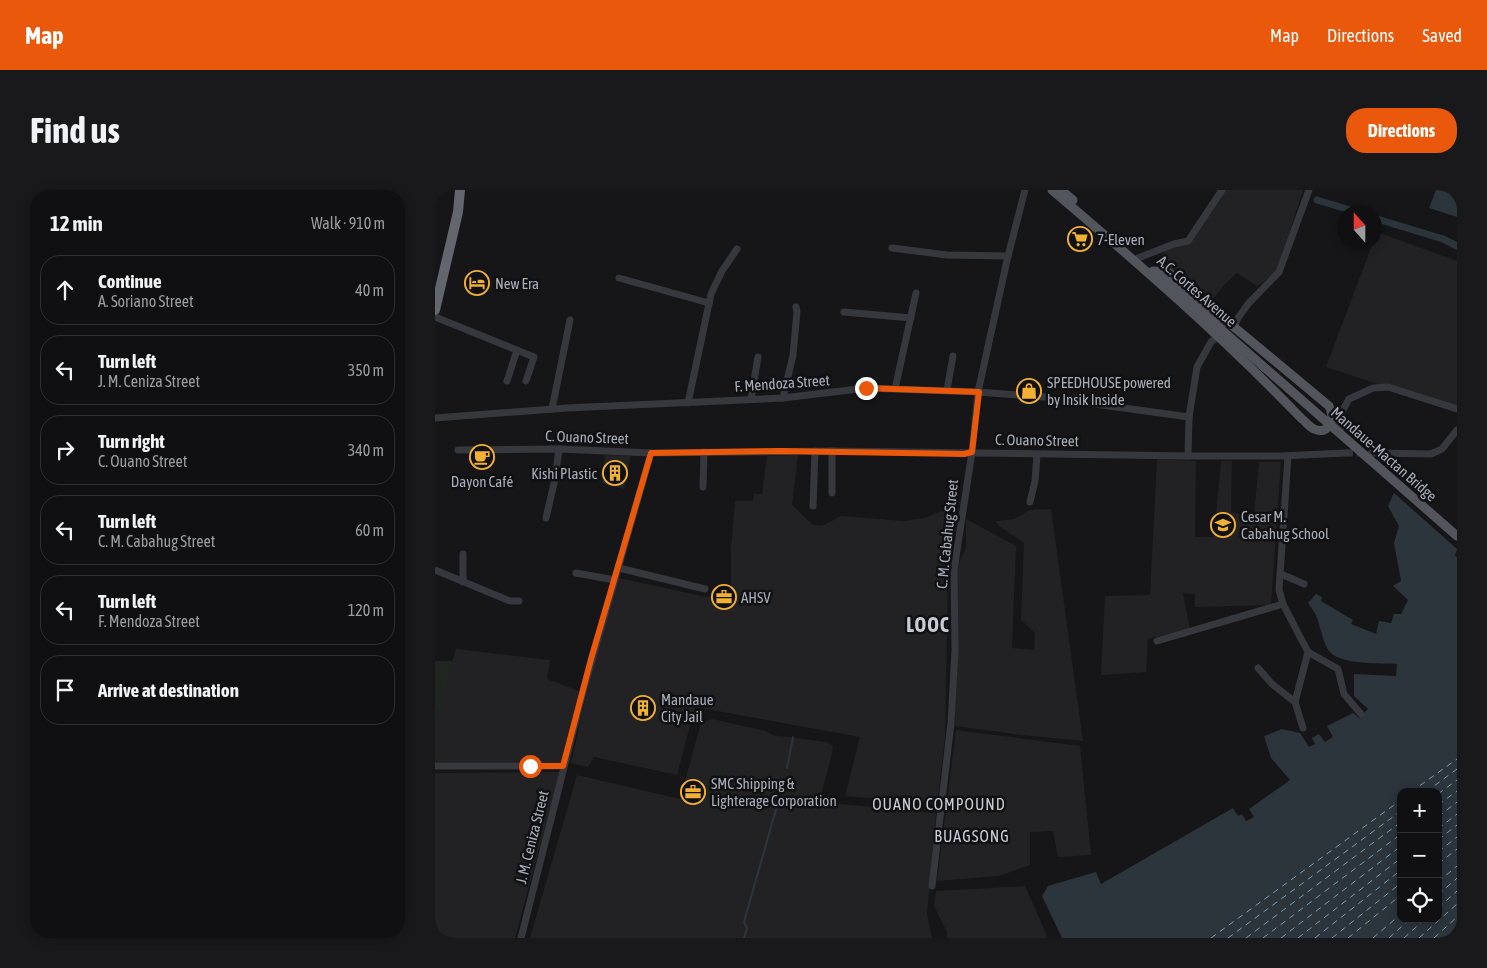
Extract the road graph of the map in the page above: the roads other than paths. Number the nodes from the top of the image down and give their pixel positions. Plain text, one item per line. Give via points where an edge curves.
1 (460, 190) edge
2 (1025, 190) edge
3 (1052, 190) edge
4 (1061, 190) edge
5 (1222, 190) edge
6 (1309, 190) edge
7 (891, 248) dead end
8 (737, 249) dead end
9 (1008, 256) junction
10 (1138, 258) junction
11 (1153, 271) junction
12 (619, 278) dead end
13 (916, 293) dead end
14 (710, 300) junction
15 (796, 307) dead end
16 (435, 310) edge
17 (844, 312) dead end
18 (435, 317) edge
19 (911, 318) junction
20 (570, 320) dead end
21 (1234, 327) junction
22 (1217, 337) junction
23 (517, 350) junction
24 (953, 356) dead end
25 (758, 357) dead end
26 (507, 381) dead end
27 (526, 381) dead end
28 (895, 389) junction
29 (947, 390) junction
30 (979, 392) junction
31 (783, 398) junction
32 (751, 399) junction
33 (688, 403) junction
34 (552, 409) junction
35 (1457, 409) edge
36 (1316, 413) joint
37 (435, 418) edge
38 (1189, 418) junction
39 (1333, 422) junction
40 (1343, 426) dead end
41 (1457, 430) edge
42 (559, 449) junction
43 (458, 450) dead end
44 (815, 451) junction
45 (832, 451) junction
46 (704, 452) junction
47 (972, 452) junction
48 (651, 453) junction
49 (1372, 453) tunnel mouth
50 (1346, 454) tunnel mouth
51 (1037, 455) junction
52 (1188, 456) junction
53 (1288, 456) junction
54 (703, 487) dead end
55 (832, 493) dead end
56 (1030, 502) dead end
57 (813, 506) dead end
58 (546, 518) dead end
59 (1457, 536) edge
60 (463, 554) dead end
61 (619, 568) junction
62 (435, 570) edge
63 (576, 573) dead end
64 (1281, 574) junction
65 (615, 580) junction
66 (463, 582) junction
67 (1304, 584) dead end
68 (705, 589) dead end
69 (519, 601) dead end
70 (1283, 604) junction
71 (1157, 641) dead end
72 (1307, 652) junction
73 (1258, 668) dead end
74 (1295, 702) junction
75 (1361, 714) dead end
76 (1303, 728) dead end
77 (435, 766) edge
78 (563, 766) junction
79 (933, 886) dead end
80 (521, 938) edge

1 - 16 highway via 458,212
2 - 9 street, C. M. Cabahug Street
3 - 22 main road
4 - 10 main road, A.C. Cortes Avenue
5 - 10 street via 1188,241
6 - 21 street via 1279,272 1259,291
7 - 9 street via 947,255
8 - 14 street via 722,271
9 - 30 street, C. M. Cabahug Street
10 - 11 main road, A.C. Cortes Avenue
11 - 21 main road via 1168,272
11 - 36 main road, A.C. Cortes Avenue
12 - 14 street
13 - 19 street
14 - 33 street
15 - 31 street via 793,355
17 - 19 street
18 - 23 street
19 - 28 street
20 - 34 street
21 - 39 main road via 1329,406
22 - 38 street via 1197,367
22 - 39 main road via 1311,427 1322,430
23 - 26 street
23 - 27 street via 534,356
24 - 29 street
25 - 32 street
28 - 29 street, F. Mendoza Street
28 - 31 street, F. Mendoza Street via 866,388
29 - 30 street, F. Mendoza Street
30 - 38 street, F. Mendoza Street via 1044,397
30 - 47 street, C. M. Cabahug Street
31 - 32 street, F. Mendoza Street
32 - 33 street, F. Mendoza Street
33 - 34 street, F. Mendoza Street
34 - 37 street, F. Mendoza Street
35 - 39 street via 1378,386 1349,399
36 - 59 main road, Mandaue-Mactan Bridge
38 - 52 street
39 - 40 street
41 - 49 street via 1442,449 1431,454
42 - 43 street, C. Ouano Street
42 - 48 street, C. Ouano Street
42 - 58 street
44 - 45 street, C. Ouano Street
44 - 46 street, C. Ouano Street
44 - 57 street
45 - 47 street, C. Ouano Street
45 - 55 street
46 - 48 street, C. Ouano Street
46 - 54 street
47 - 51 street, C. Ouano Street
47 - 79 street, C. M. Cabahug Street via 954,570 955,650 951,723
48 - 61 street, J. M. Ceniza Street
50 - 53 street, C. Ouano Street
51 - 52 street, C. Ouano Street
51 - 56 street
52 - 53 street, C. Ouano Street
53 - 64 street
60 - 66 street
61 - 65 street, J. M. Ceniza Street
61 - 68 street
62 - 66 street
63 - 65 street
64 - 67 street
64 - 70 street via 1279,590
65 - 78 street, J. M. Ceniza Street
66 - 69 street via 510,601
70 - 71 street
70 - 72 street
72 - 74 street
72 - 75 street via 1338,668 1344,694
73 - 74 street
74 - 76 street
77 - 78 street
78 - 80 street, J. M. Ceniza Street

